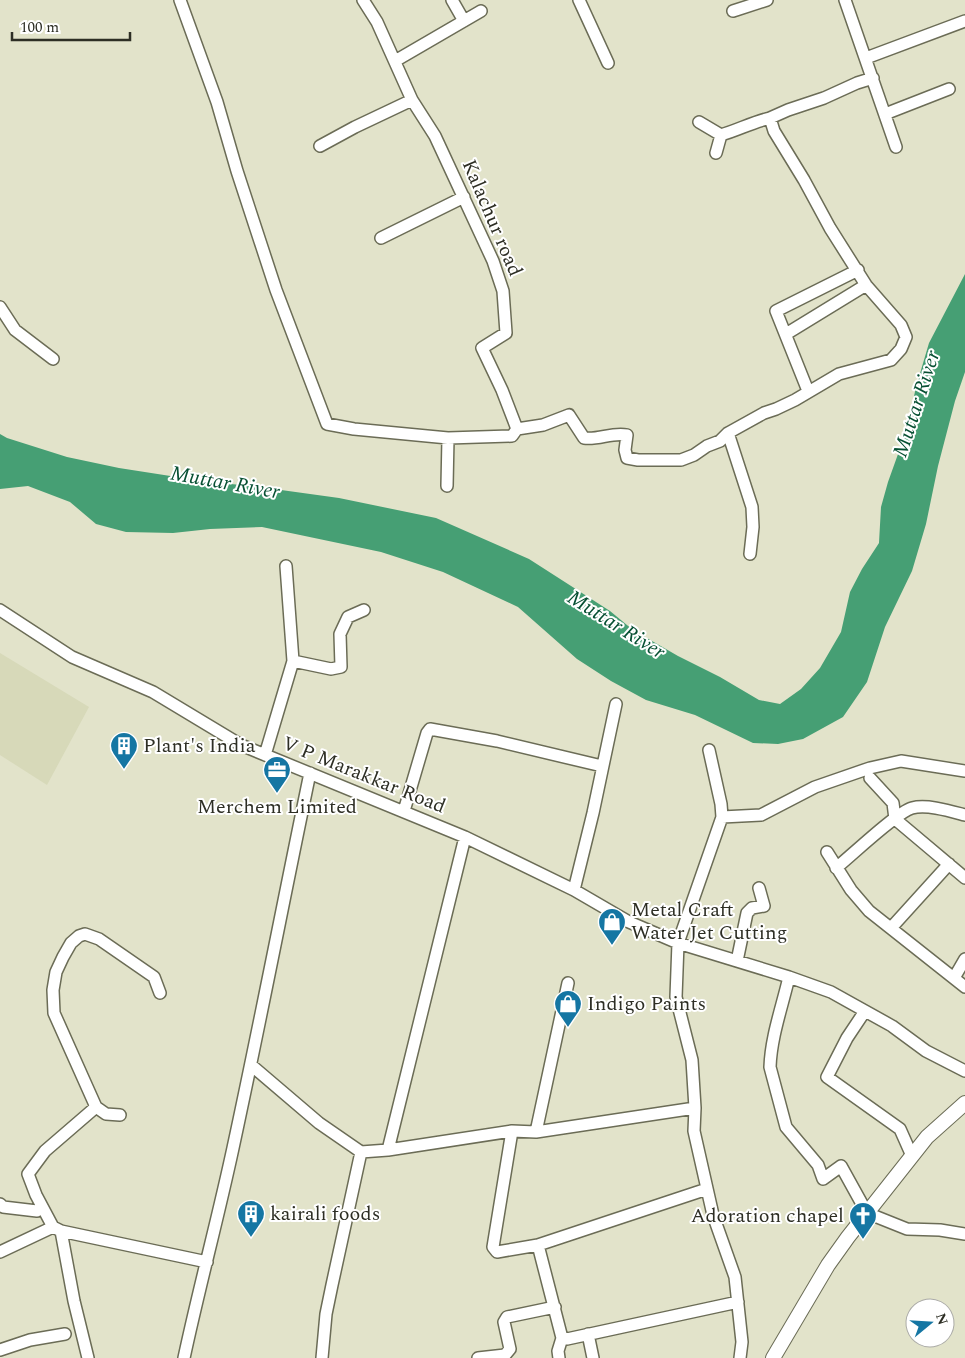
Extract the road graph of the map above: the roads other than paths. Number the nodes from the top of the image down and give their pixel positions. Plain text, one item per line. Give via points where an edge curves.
1 (180, 0) edge
2 (363, 0) edge
3 (452, 0) edge
4 (579, 0) edge
5 (767, 0) edge
6 (846, 0) edge
7 (733, 10) dead end
8 (481, 11) dead end
9 (464, 21) junction
10 (965, 21) edge
11 (866, 58) junction
12 (395, 61) junction
13 (608, 63) dead end
14 (873, 78) junction
15 (949, 89) dead end
16 (412, 100) junction
17 (885, 114) junction
18 (770, 118) junction
19 (699, 122) dead end
20 (721, 135) junction
21 (320, 146) dead end
22 (896, 146) dead end
23 (716, 153) dead end
24 (464, 197) junction
25 (380, 238) dead end
26 (858, 270) junction
27 (866, 285) junction
28 (0, 307) edge
29 (786, 334) junction
30 (52, 359) dead end
31 (808, 391) junction
32 (517, 429) junction
33 (728, 433) junction
34 (448, 438) junction
35 (447, 486) dead end
36 (750, 554) dead end
37 (286, 566) dead end
38 (0, 610) edge
39 (364, 610) dead end
40 (293, 661) junction
41 (616, 704) dead end
42 (709, 750) dead end
43 (265, 755) junction
44 (602, 766) junction
45 (965, 771) edge
46 (310, 773) junction
47 (870, 778) dead end
48 (404, 810) junction
49 (965, 815) edge
50 (722, 818) junction
51 (895, 818) junction
52 (465, 837) junction
53 (826, 852) dead end
54 (950, 864) junction
55 (836, 868) junction
56 (965, 878) edge
57 (759, 888) dead end
58 (574, 890) junction
59 (891, 928) junction
60 (678, 943) junction
61 (965, 960) edge
62 (737, 961) junction
63 (790, 977) junction
64 (954, 978) junction
65 (568, 983) dead end
66 (965, 987) edge
67 (160, 992) dead end
68 (865, 1011) junction
69 (251, 1065) junction
70 (965, 1071) edge
71 (965, 1103) edge
72 (96, 1107) junction
73 (695, 1108) junction
74 (120, 1115) dead end
75 (512, 1131) junction
76 (536, 1132) junction
77 (388, 1150) junction
78 (361, 1152) junction
79 (912, 1156) junction
80 (707, 1188) junction
81 (0, 1204) edge
82 (37, 1211) dead end
83 (867, 1213) junction
84 (57, 1229) junction
85 (965, 1234) edge
86 (538, 1245) junction
87 (0, 1252) edge
88 (206, 1262) junction
89 (738, 1302) junction
90 (555, 1307) junction
91 (65, 1334) dead end
92 (588, 1334) junction
93 (562, 1338) junction
94 (0, 1350) edge
95 (88, 1358) edge
96 (184, 1358) edge
97 (322, 1358) edge
98 (478, 1358) edge
99 (559, 1358) edge
100 (593, 1358) edge
101 (740, 1358) edge
102 (773, 1358) edge

1 - 34 street via 217,102 258,238 327,424
2 - 12 street, Kalachur road
3 - 9 street
4 - 13 street
5 - 7 street
6 - 11 street
8 - 9 street
9 - 12 street
10 - 11 street
11 - 14 street
12 - 16 street, Kalachur road
14 - 17 street
14 - 18 street
15 - 17 street
16 - 21 street
16 - 24 street, Kalachur road via 435,136
17 - 22 street
18 - 20 street
18 - 26 street via 774,131 830,228
19 - 20 street
20 - 23 street
24 - 25 street
24 - 32 street, Kalachur road via 503,291 506,333 482,348
26 - 27 street
26 - 29 street via 776,312
27 - 29 street
27 - 31 street via 901,325 906,337 901,349 891,360 839,374
28 - 30 street via 15,330
29 - 31 street
31 - 33 street
32 - 33 street via 543,425 569,415 584,438 594,440 617,433 627,435 627,458 650,460 681,460 720,441
32 - 34 street via 512,436
33 - 36 street via 752,507
34 - 35 street
37 - 40 street
38 - 43 street, V P Marakkar Road via 72,657 153,692 241,745
39 - 40 street via 348,617 340,634 341,667 331,669
40 - 43 street
41 - 44 street
42 - 50 street via 722,804
43 - 46 street, V P Marakkar Road
44 - 48 street via 430,729
44 - 58 street
45 - 50 street via 901,761 870,768 815,788 761,815
46 - 48 street, V P Marakkar Road
46 - 69 street
47 - 51 street via 893,803
48 - 52 street, V P Marakkar Road
49 - 51 street via 925,807 911,808
50 - 60 street
51 - 54 street
51 - 55 street
52 - 58 street, V P Marakkar Road
52 - 77 street
53 - 55 street
54 - 56 street
54 - 59 street
55 - 59 street via 869,911
57 - 62 street via 764,906 752,908 747,913
58 - 60 street, V P Marakkar Road via 629,922
59 - 64 street
60 - 62 street, V P Marakkar Road
60 - 73 street via 676,997 692,1060
61 - 64 street
62 - 63 street, V P Marakkar Road
63 - 68 street, V P Marakkar Road via 831,992
63 - 83 street via 774,1033 770,1067 786,1127 818,1165 824,1179 841,1166
64 - 66 street
65 - 76 street
67 - 72 street via 154,977 99,939 85,934 79,936 63,957 53,990 54,1013
68 - 70 street, V P Marakkar Road via 926,1051
68 - 79 street via 827,1077 900,1128
69 - 78 street via 319,1123
69 - 88 street
71 - 79 main road via 927,1137
72 - 74 street via 106,1114
72 - 84 street via 45,1151 28,1174 36,1195
73 - 76 street
73 - 80 street via 694,1131
75 - 76 street
75 - 77 street
75 - 86 street via 493,1247 497,1252
77 - 78 street
78 - 97 street via 328,1304
79 - 83 main road
80 - 86 street
80 - 89 street via 735,1277
81 - 82 street
83 - 85 street via 907,1229
83 - 102 main road via 828,1265
84 - 87 street
84 - 88 street
84 - 95 street
86 - 90 street
88 - 96 street
89 - 92 street
89 - 101 street via 742,1342
90 - 93 street
90 - 98 street via 507,1317 504,1322 508,1352
91 - 94 street via 30,1340
92 - 93 street
92 - 100 street
93 - 99 street

